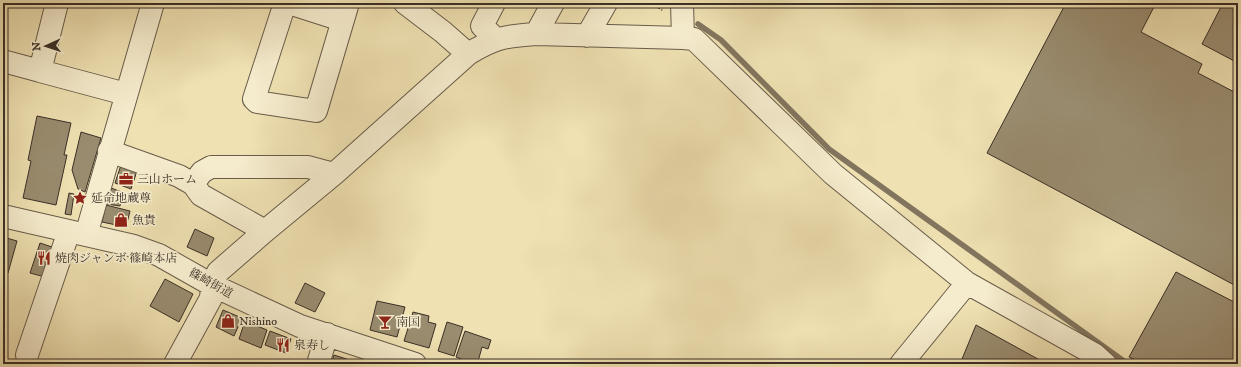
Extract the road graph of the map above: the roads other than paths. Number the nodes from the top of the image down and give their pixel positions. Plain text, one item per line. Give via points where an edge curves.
1 (57, 3) edge
2 (153, 3) edge
3 (285, 3) edge
4 (289, 3) edge
5 (405, 3) edge
6 (494, 3) edge
7 (553, 3) edge
8 (606, 3) edge
9 (682, 3) edge
10 (345, 11) edge
11 (536, 34) junction
12 (587, 36) junction
13 (683, 38) junction
14 (496, 39) junction
15 (468, 54) junction
16 (3, 62) edge
17 (40, 71) junction
18 (126, 94) junction
19 (109, 151) junction
20 (334, 174) junction
21 (193, 184) junction
22 (3, 216) edge
23 (265, 231) junction
24 (77, 233) junction
25 (967, 283) junction
26 (212, 285) junction
27 (327, 334) junction
28 (27, 355) dead end
29 (175, 364) edge
30 (318, 364) edge
31 (415, 364) edge
32 (901, 364) edge
33 (1105, 364) edge

1 - 17 street
2 - 18 street
3 - 10 street via 254,99 257,102 316,111
4 - 10 street
5 - 15 street
6 - 14 street via 482,26
7 - 11 street
8 - 12 street
9 - 13 street
11 - 12 street
11 - 14 street
12 - 13 street
13 - 25 street via 694,39 833,174
14 - 15 street via 486,42
15 - 20 street
16 - 17 street
17 - 18 street
18 - 19 street
19 - 21 street via 179,176
19 - 24 street
20 - 21 street via 308,167 211,166 202,172
20 - 23 street
21 - 23 street via 201,195
22 - 24 street, 篠崎街道
23 - 26 street via 218,272
24 - 26 street, 篠崎街道 via 134,246 159,255
24 - 28 street
25 - 32 street
25 - 33 street via 1094,354
26 - 27 street, 篠崎街道 via 300,326
26 - 29 street via 211,298
27 - 30 street
27 - 31 street, 篠崎街道

